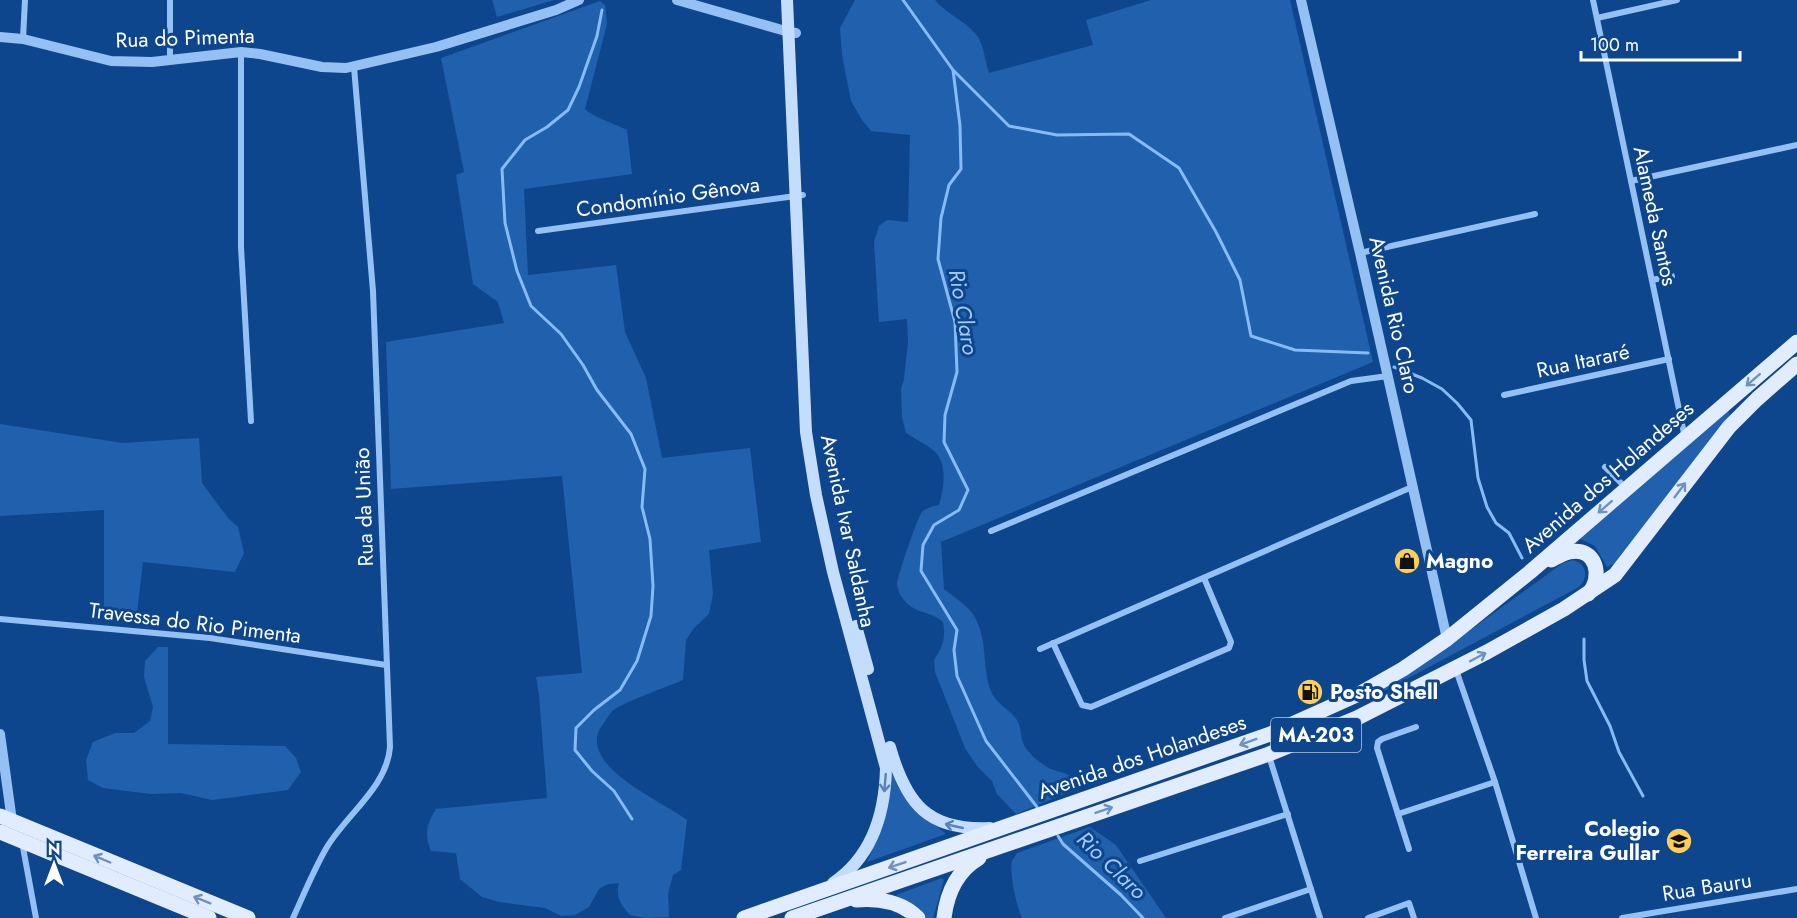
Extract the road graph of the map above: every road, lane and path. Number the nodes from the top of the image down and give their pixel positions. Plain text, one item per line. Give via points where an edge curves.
1 (25, 0) edge
2 (171, 0) edge
3 (579, 0) edge
4 (677, 0) edge
5 (787, 0) edge
6 (795, 0) edge
7 (1301, 0) edge
8 (1593, 0) edge
9 (1677, 0) edge
10 (1597, 18) junction
11 (792, 32) junction
12 (0, 37) edge
13 (23, 39) junction
14 (241, 52) junction
15 (170, 60) junction
16 (354, 67) junction
17 (1797, 145) edge
18 (1631, 181) junction
19 (799, 196) junction
20 (1536, 214) dead end
21 (538, 231) dead end
22 (1360, 253) junction
23 (1672, 276) dead end
24 (1652, 280) junction
25 (1797, 342) edge
26 (1669, 359) junction
27 (1797, 364) edge
28 (1388, 376) junction
29 (1504, 395) dead end
30 (251, 421) dead end
31 (1685, 438) junction
32 (1605, 467) dead end
33 (1412, 486) junction
34 (1626, 489) junction
35 (991, 531) dead end
36 (1530, 572) junction
37 (1204, 578) junction
38 (1586, 596) junction
39 (0, 619) edge
40 (1447, 639) junction
41 (1053, 643) junction
42 (1040, 649) dead end
43 (386, 665) junction
44 (1456, 669) junction
45 (1416, 727) dead end
46 (0, 734) edge
47 (1269, 754) junction
48 (1495, 782) junction
49 (1288, 814) junction
50 (1398, 814) junction
51 (6, 818) edge
52 (1012, 825) junction
53 (0, 832) edge
54 (1028, 836) junction
55 (22, 841) junction
56 (1409, 849) dead end
57 (1140, 861) dead end
58 (1797, 889) edge
59 (1311, 890) junction
60 (815, 894) junction
61 (836, 903) junction
62 (36, 918) edge
63 (209, 918) edge
64 (248, 918) edge
65 (294, 918) edge
66 (744, 918) edge
67 (792, 918) edge
68 (918, 918) edge
69 (944, 918) edge
70 (1225, 918) edge
71 (1320, 918) edge
72 (1368, 918) edge
73 (1414, 918) edge
74 (1536, 918) edge
75 (1622, 918) edge

1 - 13 street
2 - 15 street
3 - 16 street, Rua do Pimenta via 436,47
4 - 11 street
5 - 11 main road, Avenida Ivar Saldanha
6 - 11 main road, Avenida Ivar Saldanha
7 - 22 street, Avenida Rio Claro
8 - 10 street, Alameda Santos
9 - 10 street
10 - 18 street, Alameda Santos
11 - 19 main road, Avenida Ivar Saldanha
12 - 13 street, Rua do Pimenta
13 - 15 street, Rua do Pimenta via 111,61
14 - 15 street, Rua do Pimenta
14 - 16 street, Rua do Pimenta via 322,67
14 - 30 street via 242,247
16 - 43 street, Rua da União via 373,291
17 - 18 street
18 - 24 street, Alameda Santos
19 - 21 street, Condomínio Gênova
52 -> 19 main road, Avenida Ivar Saldanha via 972,829 941,823 915,802 897,768 823,494 813,432
19 -> 60 main road, Avenida Ivar Saldanha via 806,432 833,572 886,768 880,813 866,852 848,872
20 - 22 street
22 - 28 street, Avenida Rio Claro
23 - 24 street
24 - 26 street, Alameda Santos
25 -> 31 main road, Avenida dos Holandeses / MA-203
26 - 29 street, Rua Itararé
26 - 31 street, Alameda Santos
38 -> 27 main road, Avenida dos Holandeses / MA-203 via 1623,566 1729,427
28 - 33 street, Avenida Rio Claro
28 - 35 street via 1351,381
31 - 34 main road, Avenida dos Holandeses / MA-203
32 - 34 street
33 - 37 street
33 - 40 street, Avenida Rio Claro
34 -> 36 main road, Avenida dos Holandeses / MA-203
36 - 38 main road via 1568,552 1587,554 1597,575 1596,584
36 - 40 main road, Avenida dos Holandeses / MA-203
37 - 41 street
37 - 41 street via 1231,642 1229,648 1085,707
44 -> 38 main road, Avenida dos Holandeses / MA-203
39 - 43 street, Travessa do Rio Pimenta via 210,638
40 -> 52 main road, Avenida dos Holandeses / MA-203 via 1380,683 1300,722
41 - 42 street
43 - 65 street, Rua da União via 388,759 375,785 327,848
44 - 47 main road, Avenida dos Holandeses / MA-203 via 1357,718
44 - 48 street
45 - 50 street via 1378,742
46 - 51 street
47 - 49 street
54 -> 47 main road, Avenida dos Holandeses / MA-203
48 - 50 street
48 - 74 street
49 - 57 street
49 - 59 street
50 - 56 street
64 -> 51 main road
52 -> 60 main road, Avenida dos Holandeses / MA-203
53 - 55 main road
54 - 61 main road, Avenida dos Holandeses / MA-203
54 - 69 main road via 966,867 952,886
55 - 62 street
55 - 63 main road
58 - 75 street, Rua Bauru
59 - 70 street
59 - 71 street
60 - 66 main road, Avenida dos Holandeses / MA-203
61 - 67 main road, Avenida dos Holandeses / MA-203
61 - 68 main road via 889,902
72 - 73 street via 1409,903

